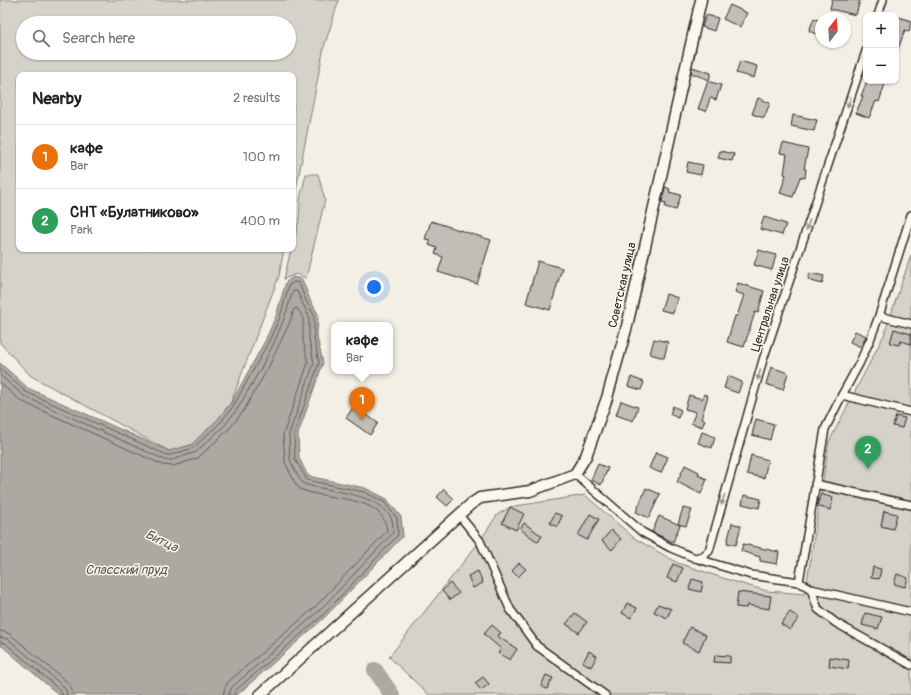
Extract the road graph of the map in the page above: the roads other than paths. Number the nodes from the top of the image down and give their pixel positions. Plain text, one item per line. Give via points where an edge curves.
1 (701, 0) edge
2 (883, 0) edge
3 (879, 12) edge
4 (863, 61) edge
5 (911, 215) edge
6 (908, 236) edge
7 (879, 316) junction
8 (911, 324) edge
9 (842, 395) junction
10 (911, 412) edge
11 (575, 474) junction
12 (815, 484) junction
13 (911, 505) edge
14 (459, 515) junction
15 (695, 558) junction
16 (799, 582) junction
17 (811, 589) junction
18 (911, 612) edge
19 (911, 665) edge
20 (260, 695) edge
21 (605, 695) edge

1 - 11 street, Советская улица via 627,326 597,428 586,456
2 - 3 street
4 -> 15 street, Центральная улица via 763,360 709,551
5 - 6 street
6 - 7 street
7 - 8 street
7 - 9 street via 860,364
9 - 10 street
9 - 12 street via 825,428
11 - 14 street via 530,491 480,498
11 - 15 street via 642,532
12 - 13 street
12 - 16 street
14 - 20 street
14 - 21 street via 480,541 510,609 537,646
15 - 16 street via 751,575
16 - 17 street
17 - 18 street
17 - 19 street via 818,609 836,623

